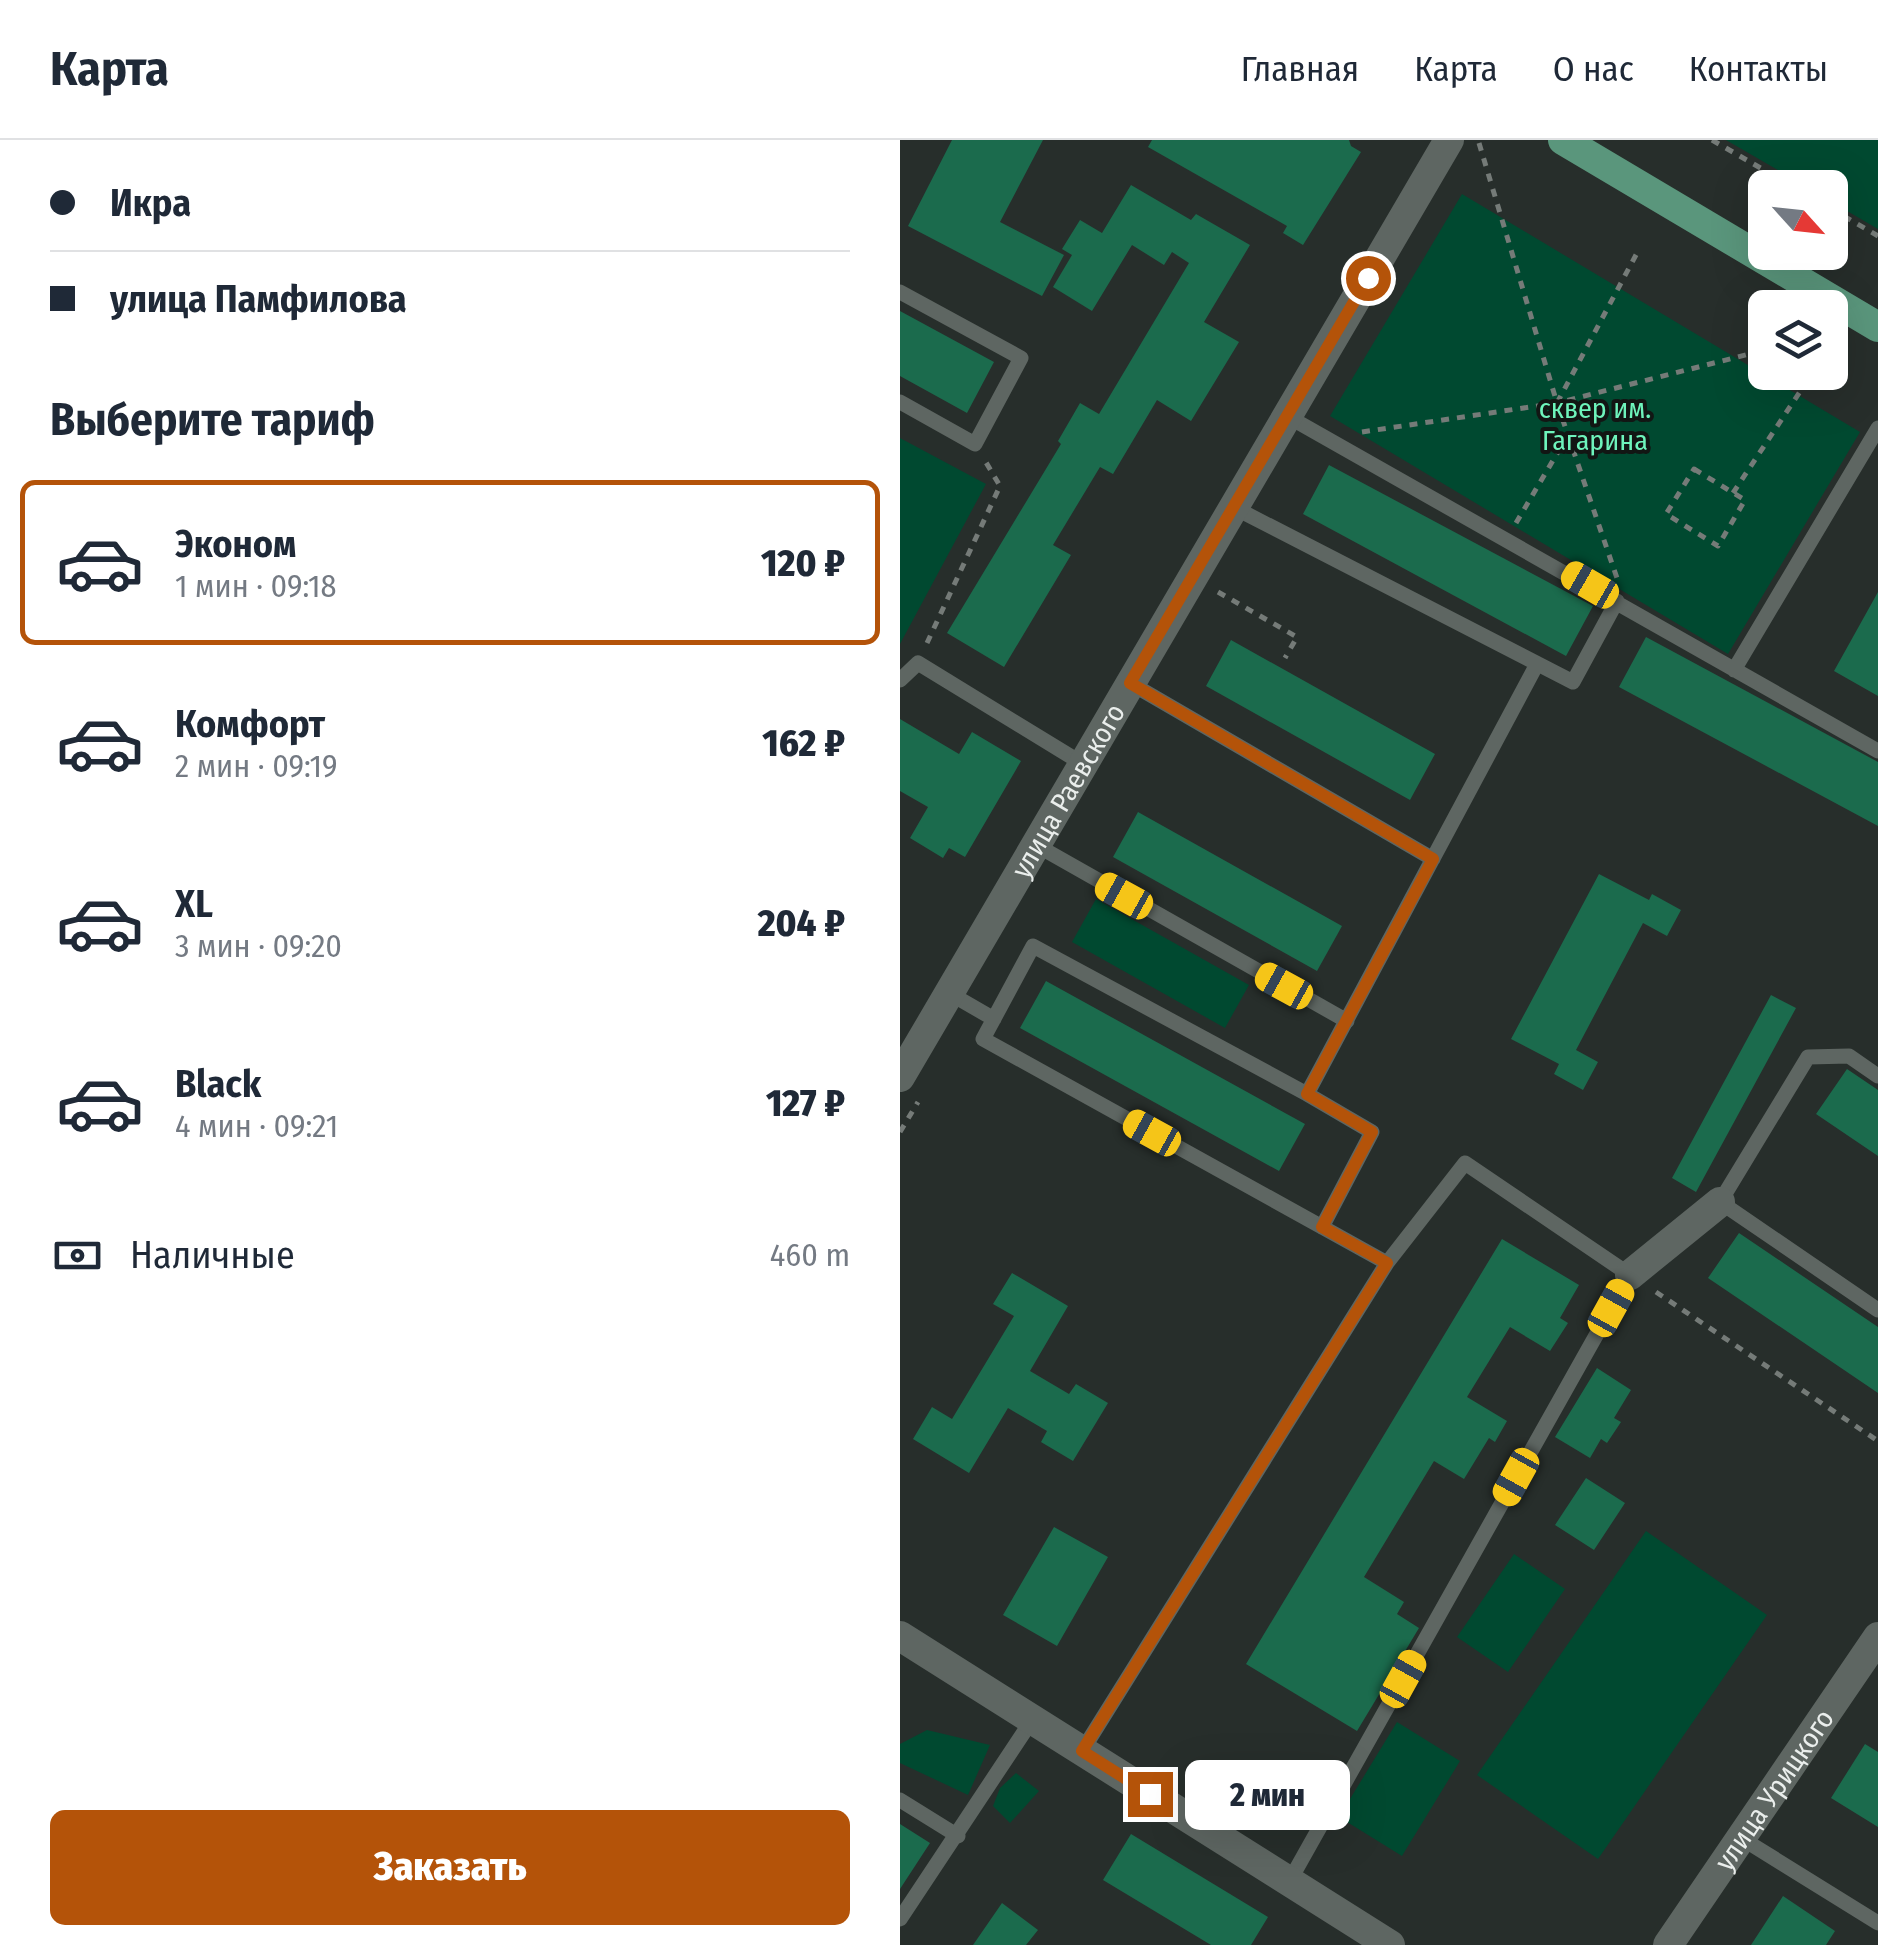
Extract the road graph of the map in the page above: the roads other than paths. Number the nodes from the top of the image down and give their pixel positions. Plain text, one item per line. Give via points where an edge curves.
1 (1449, 140) edge
2 (1563, 140) edge
3 (900, 292) edge
4 (1878, 327) edge
5 (900, 402) edge
6 (1287, 416) junction
7 (1878, 428) edge
8 (1234, 507) junction
9 (1622, 604) junction
10 (1537, 664) junction
11 (1734, 670) junction
12 (900, 680) edge
13 (1130, 683) junction
14 (1878, 751) edge
15 (1083, 764) junction
16 (1036, 846) junction
17 (1433, 859) junction
18 (949, 993) junction
19 (994, 1019) junction
20 (1347, 1022) junction
21 (900, 1076) edge
22 (1878, 1076) edge
23 (1307, 1094) junction
24 (1720, 1202) junction
25 (1322, 1227) junction
26 (1387, 1263) junction
27 (1630, 1274) junction
28 (1878, 1310) edge
29 (900, 1636) edge
30 (1878, 1637) edge
31 (1032, 1720) junction
32 (1082, 1751) junction
33 (900, 1800) edge
34 (958, 1836) junction
35 (1740, 1838) junction
36 (1290, 1882) junction
37 (902, 1913) edge
38 (1878, 1923) edge
39 (1381, 1943) edge
40 (1668, 1945) edge

1 - 6 street, улица Раевского
2 - 4 main road
3 - 5 lane via 1021,358 975,444
6 - 8 street, улица Раевского
6 - 9 lane
7 - 11 lane
8 - 10 lane
8 - 13 street, улица Раевского
9 - 10 lane via 1573,682
9 - 11 lane
10 - 17 lane
11 - 14 lane
12 - 15 lane via 918,663
13 - 15 street, улица Раевского
13 - 17 lane
15 - 16 street, улица Раевского
16 - 18 street, улица Раевского
16 - 20 lane
17 - 20 lane
18 - 19 lane
18 - 21 street, улица Раевского
19 - 23 lane via 1033,946
19 - 25 lane via 983,1039
20 - 23 lane
22 - 24 lane via 1848,1056 1808,1058
23 - 25 lane via 1372,1132
24 - 27 street
24 - 28 lane
25 - 26 lane
26 - 27 lane via 1466,1163
26 - 32 lane
27 - 36 lane
29 - 31 street
30 - 35 street, улица Урицкого
31 - 32 street
31 - 34 lane
32 - 36 street
33 - 34 lane
34 - 37 lane
35 - 38 lane
35 - 40 street, улица Урицкого
36 - 39 street

